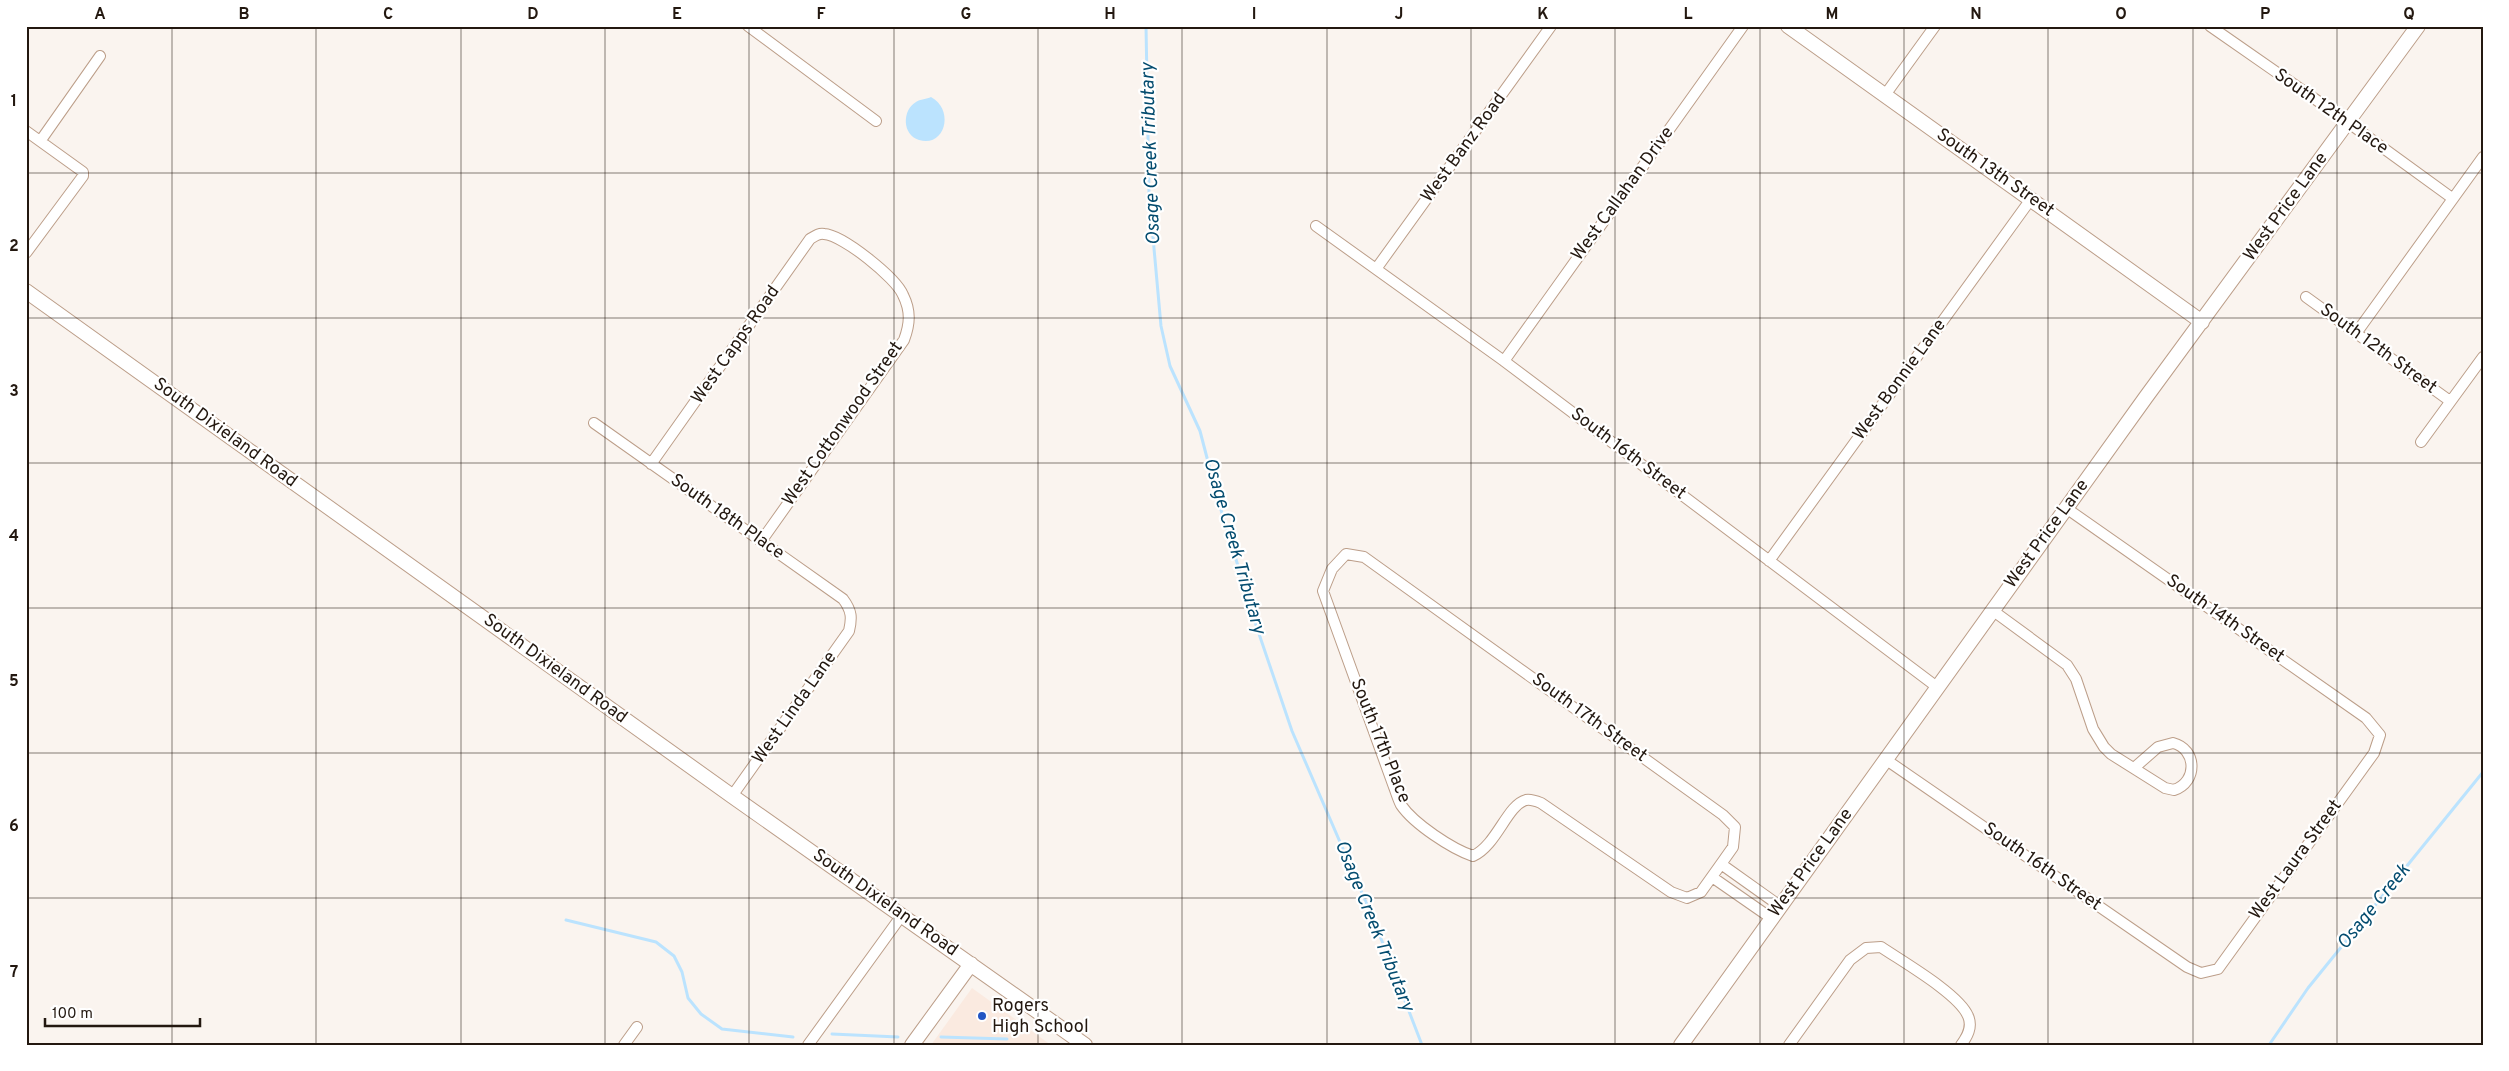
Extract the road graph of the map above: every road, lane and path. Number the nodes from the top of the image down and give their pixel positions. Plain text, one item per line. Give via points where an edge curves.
1 (748, 26) edge
2 (1552, 26) edge
3 (1743, 26) edge
4 (1788, 26) edge
5 (1935, 26) edge
6 (2210, 26) edge
7 (2418, 26) edge
8 (100, 56) dead end
9 (1884, 95) junction
10 (876, 121) dead end
11 (2347, 122) junction
12 (26, 131) edge
13 (41, 140) junction
14 (2483, 157) edge
15 (2452, 198) junction
16 (2031, 199) junction
17 (1316, 226) dead end
18 (26, 253) edge
19 (1376, 269) junction
20 (26, 291) edge
21 (2306, 297) dead end
22 (907, 303) joint
23 (2202, 322) junction
24 (2356, 332) junction
25 (2483, 357) edge
26 (1504, 361) junction
27 (2450, 401) junction
28 (594, 422) dead end
29 (2421, 442) dead end
30 (652, 464) junction
31 (2066, 508) junction
32 (762, 540) junction
33 (1346, 554) joint
34 (1769, 561) junction
35 (1992, 610) junction
36 (852, 618) joint
37 (1938, 686) junction
38 (2380, 735) joint
39 (1885, 759) junction
40 (2134, 768) junction
41 (732, 796) junction
42 (1721, 864) junction
43 (1712, 877) junction
44 (1780, 906) junction
45 (902, 915) junction
46 (1771, 918) junction
47 (971, 964) junction
48 (2201, 973) joint
49 (636, 1027) dead end
50 (624, 1045) edge
51 (808, 1045) edge
52 (912, 1045) edge
53 (1085, 1045) edge
54 (1681, 1045) edge
55 (1789, 1045) edge
56 (1961, 1045) edge

1 - 10 street
2 - 19 street, West Banz Road
3 - 26 street, West Callahan Drive
4 - 9 street, South 13th Street
5 - 9 street
6 - 11 street, South 12th Place
7 - 11 street, West Price Lane
8 - 13 street
9 - 16 street, South 13th Street
11 - 15 street, South 12th Place
11 - 23 street, West Price Lane
12 - 13 street
13 - 18 street via 83,172
14 - 15 street
15 - 24 street
16 - 23 street, South 13th Street
16 - 34 street, West Bonnie Lane
17 - 19 street, South 16th Street
19 - 26 street, South 16th Street
20 - 41 street, South Dixieland Road
21 - 24 street, South 12th Street
22 - 30 street, West Capps Road via 893,280 848,246 825,234 810,239
22 - 32 street, West Cottonwood Street via 910,320 904,340
23 - 31 street, West Price Lane
24 - 27 street, South 12th Street
25 - 27 street
26 - 34 street, South 16th Street
27 - 29 street
28 - 30 street, South 18th Place
30 - 32 street, South 18th Place
31 - 35 street, West Price Lane
31 - 38 street, South 14th Street via 2366,718
32 - 36 street, South 18th Place via 843,600 849,606
33 - 42 street, South 17th Street via 1364,557 1723,814 1735,827 1733,847
33 - 43 street, South 17th Place via 1332,569 1323,591 1401,805 1418,822 1460,852 1474,856 1493,840 1518,803 1528,799 1541,802 1670,892 1687,898 1701,892
34 - 37 street, South 16th Street
35 - 37 street, West Price Lane
35 - 40 street via 2067,665 2076,679 2097,737 2111,754
36 - 41 street, West Linda Lane via 849,631
37 - 39 street, West Price Lane
38 - 48 street, West Laura Street via 2374,753 2218,969
39 - 44 street, West Price Lane
39 - 48 street, South 16th Street via 2178,961
40 - 40 street via 2165,788 2174,790 2186,782 2192,762 2184,749 2173,743 2158,747
41 - 45 street, South Dixieland Road
42 - 43 street, South 17th Place
42 - 44 street
43 - 46 street
44 - 46 street, West Price Lane
45 - 47 street, South Dixieland Road
45 - 51 street
46 - 54 street, West Price Lane
47 - 52 street
47 - 53 street, South Dixieland Road
49 - 50 street
55 - 56 street via 1850,960 1866,948 1882,947 1960,1002 1969,1018 1969,1034

